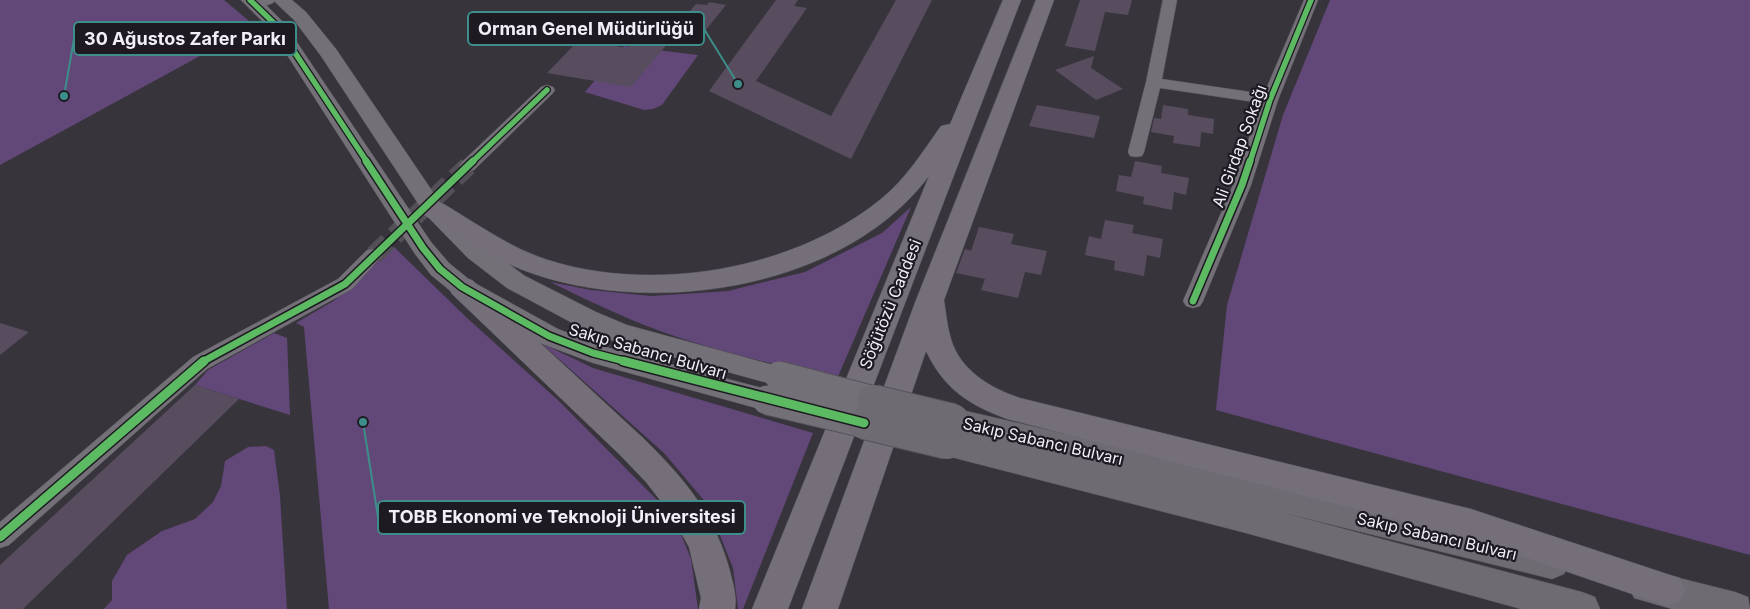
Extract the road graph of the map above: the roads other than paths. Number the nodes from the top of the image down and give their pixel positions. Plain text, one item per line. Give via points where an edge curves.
1 (282, 0) edge
2 (1012, 0) edge
3 (1045, 0) edge
4 (1170, 0) edge
5 (1311, 0) edge
6 (258, 2) edge
7 (1154, 82) junction
8 (547, 90) dead end
9 (1270, 100) junction
10 (968, 107) junction
11 (1136, 152) dead end
12 (468, 166) tunnel mouth
13 (433, 209) junction
14 (374, 255) tunnel mouth
15 (462, 287) junction
16 (930, 300) junction
17 (1193, 300) dead end
18 (773, 388) junction
19 (869, 412) joint
20 (950, 431) junction
21 (0, 537) edge
22 (1667, 590) junction
23 (717, 609) edge
24 (770, 609) edge
25 (820, 609) edge
26 (1582, 609) edge
27 (1736, 609) edge

1 - 13 street, Sakıp Sabancı Bulvarı via 300,16 329,53
2 - 10 main road, Söğütözü Caddesi
3 - 16 main road
4 - 7 street
5 - 9 street, Ali Girdap Sokağı
6 - 15 street, Sakıp Sabancı Bulvarı via 278,27 423,248 440,269
7 - 9 street
7 - 11 street
8 - 12 street
9 - 17 street, Ali Girdap Sokağı via 1242,185
10 - 13 main road via 892,204 866,225 803,257 752,273 703,281 650,283 574,277 516,256
10 - 24 main road, Söğütözü Caddesi
13 - 18 street, Sakıp Sabancı Bulvarı via 476,252 516,282 620,333
14 - 21 street via 345,284 200,363
15 - 18 street, Sakıp Sabancı Bulvarı via 549,336 593,353
15 - 23 main road via 631,446 676,495 705,544 719,598
16 - 22 main road via 936,338 950,368 963,383 997,404 1471,524
16 - 25 main road
18 - 19 street, Sakıp Sabancı Bulvarı, bridge
19 - 20 main road, Sakıp Sabancı Bulvarı, bridge
20 - 22 main road, Sakıp Sabancı Bulvarı
20 - 26 main road, Sakıp Sabancı Bulvarı via 1246,518
22 - 27 main road, Sakıp Sabancı Bulvarı

